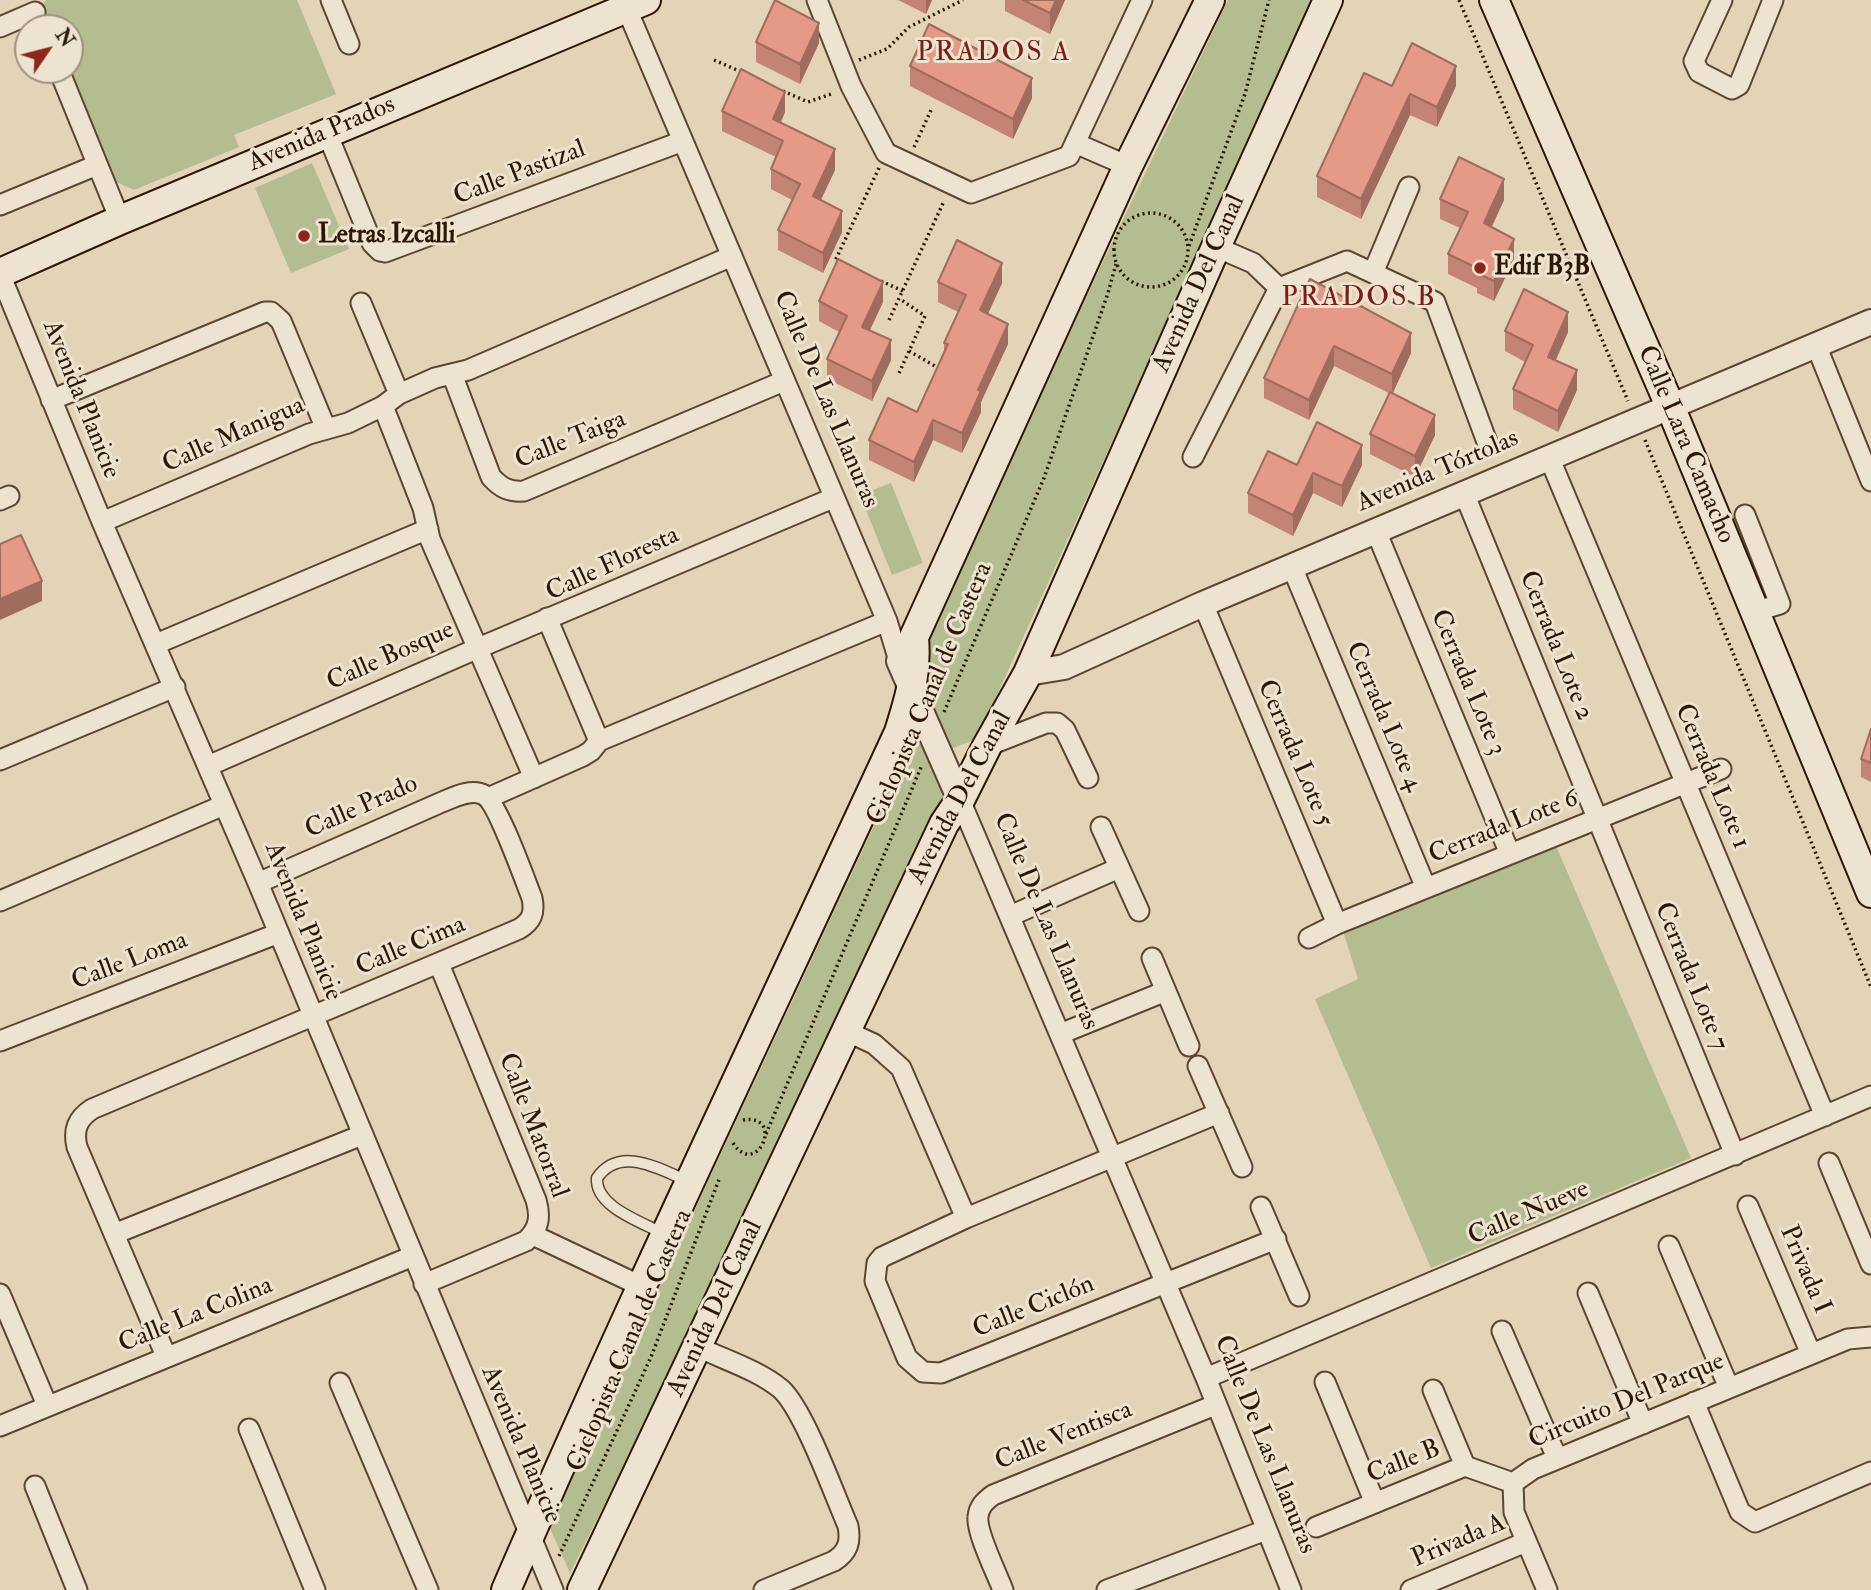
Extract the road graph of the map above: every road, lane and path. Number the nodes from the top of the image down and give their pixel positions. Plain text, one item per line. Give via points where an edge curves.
1 (331, 0) edge
2 (817, 0) edge
3 (963, 0) edge
4 (1142, 0) edge
5 (1210, 0) edge
6 (1269, 0) edge
7 (1328, 0) edge
8 (1458, 0) edge
9 (1494, 0) edge
10 (1722, 0) edge
11 (1773, 0) edge
12 (632, 3) edge
13 (37, 13) edge
14 (0, 27) edge
15 (349, 44) dead end
16 (714, 60) dead end
17 (844, 66) junction
18 (749, 76) edge
19 (65, 84) edge
20 (772, 86) edge
21 (852, 86) junction
22 (932, 108) dead end
23 (327, 133) junction
24 (683, 141) junction
25 (1075, 143) junction
26 (886, 153) junction
27 (907, 162) junction
28 (97, 165) junction
29 (1128, 166) junction
30 (951, 184) junction
31 (1409, 187) dead end
32 (0, 205) edge
33 (120, 220) junction
34 (1202, 248) junction
35 (732, 256) junction
36 (1116, 264) junction
37 (846, 266) edge
38 (1373, 273) junction
39 (0, 274) edge
40 (880, 281) edge
41 (1279, 288) junction
42 (903, 291) junction
43 (900, 299) junction
44 (361, 303) dead end
45 (889, 320) dead end
46 (1871, 322) edge
47 (1816, 345) junction
48 (909, 351) junction
49 (942, 370) edge
50 (899, 373) dead end
51 (452, 374) junction
52 (784, 381) junction
53 (51, 400) junction
54 (391, 400) junction
55 (1670, 405) junction
56 (1636, 420) junction
57 (326, 429) junction
58 (1487, 442) dead end
59 (1194, 457) dead end
60 (1549, 457) junction
61 (1871, 481) edge
62 (1464, 493) junction
63 (833, 498) junction
64 (1745, 515) dead end
65 (102, 522) junction
66 (428, 529) junction
67 (1376, 531) junction
68 (1292, 567) junction
69 (1203, 604) junction
70 (1754, 612) junction
71 (547, 618) junction
72 (887, 621) junction
73 (156, 644) junction
74 (476, 649) junction
75 (899, 661) joint
76 (1028, 673) junction
77 (175, 687) junction
78 (912, 691) junction
79 (932, 738) junction
80 (599, 741) junction
81 (987, 746) junction
82 (0, 760) edge
83 (208, 766) junction
84 (1721, 769) dead end
85 (534, 778) junction
86 (1088, 778) dead end
87 (1685, 784) junction
88 (488, 798) junction
89 (960, 800) junction
90 (224, 805) junction
91 (1597, 819) junction
92 (1101, 827) dead end
93 (1510, 854) junction
94 (1119, 868) junction
95 (258, 883) junction
96 (1426, 888) junction
97 (1871, 893) edge
98 (0, 901) edge
99 (1139, 911) dead end
100 (1010, 916) junction
101 (1337, 924) junction
102 (279, 933) junction
103 (1309, 938) dead end
104 (1152, 958) dead end
105 (439, 964) junction
106 (1871, 987) edge
107 (1166, 991) junction
108 (313, 1018) junction
109 (846, 1031) junction
110 (1060, 1034) junction
111 (0, 1041) edge
112 (1189, 1045) dead end
113 (1198, 1066) dead end
114 (1871, 1096) edge
115 (1219, 1113) junction
116 (1825, 1116) junction
117 (738, 1123) dead end
118 (766, 1134) junction
119 (362, 1135) junction
120 (728, 1155) dead end
121 (1735, 1155) junction
122 (1112, 1157) junction
123 (1829, 1164) dead end
124 (1242, 1167) dead end
125 (723, 1168) dead end
126 (688, 1182) junction
127 (1748, 1206) dead end
128 (1261, 1207) dead end
129 (966, 1218) junction
130 (114, 1234) junction
131 (664, 1234) junction
132 (533, 1235) junction
133 (1276, 1239) junction
134 (1669, 1246) dead end
135 (413, 1256) junction
136 (1871, 1264) edge
137 (425, 1284) junction
138 (1164, 1284) junction
139 (643, 1287) junction
140 (1588, 1293) dead end
141 (0, 1294) edge
142 (1299, 1296) dead end
143 (1502, 1331) dead end
144 (1871, 1336) edge
145 (698, 1347) junction
146 (1811, 1354) junction
147 (166, 1356) junction
148 (1206, 1378) junction
149 (1325, 1382) dead end
150 (340, 1383) dead end
151 (1729, 1388) junction
152 (1433, 1390) dead end
153 (1694, 1402) junction
154 (47, 1405) junction
155 (1215, 1405) junction
156 (1643, 1423) junction
157 (0, 1426) edge
158 (249, 1429) dead end
159 (1557, 1458) junction
160 (1465, 1466) junction
161 (1871, 1472) edge
162 (1513, 1483) junction
163 (34, 1486) dead end
164 (1375, 1503) junction
165 (1316, 1527) dead end
166 (1266, 1530) junction
167 (529, 1535) junction
168 (1526, 1542) junction
169 (550, 1585) edge
170 (77, 1590) edge
171 (315, 1590) edge
172 (428, 1590) edge
173 (506, 1590) edge
174 (582, 1590) edge
175 (764, 1590) edge
176 (1003, 1590) edge
177 (1107, 1590) edge
178 (1292, 1590) edge
179 (1411, 1590) edge
180 (1547, 1590) edge

1 - 15 street
2 - 17 street
3 - 17 path via 909,27 887,50
4 - 25 street
5 - 29 main road
6 - 34 path
7 - 34 main road, Avenida Del Canal
8 - 56 path
9 - 55 main road, Calle Lara Camacho
10 - 11 street via 1694,61 1699,72 1732,89 1738,85
12 - 23 main road, Avenida Prados
12 - 24 street, Calle De Las Llanuras
13 - 14 street
16 - 18 path
17 - 21 street
19 - 28 street
20 - 21 path via 807,102
21 - 26 street
22 - 27 path
23 - 24 street, Calle Pastizal via 372,243 385,252
23 - 33 main road, Avenida Prados
24 - 35 street, Calle De Las Llanuras
25 - 29 street
25 - 30 street via 1069,156 971,193
26 - 27 street
26 - 37 path via 835,261
27 - 30 street
28 - 32 street
28 - 33 street
29 - 78 main road via 914,637
30 - 42 path
31 - 38 street
33 - 39 main road, Avenida Prados
34 - 36 path via 1165,285 1141,287
34 - 36 path, Ciclopista Canal de Castera via 1167,217 1142,214 1120,228 1113,253
34 - 41 street via 1253,264
34 - 76 main road, Avenida Del Canal
35 - 51 street
35 - 52 street, Calle De Las Llanuras
36 - 79 path, Ciclopista Canal de Castera via 1044,478
38 - 41 street via 1347,261
38 - 58 street via 1435,302
39 - 53 street, Avenida Planicie
40 - 42 path
41 - 59 street
42 - 43 path
43 - 45 path
43 - 48 path via 925,316
44 - 54 street, Calle Bosque
46 - 47 street, Avenida Tórtolas
47 - 55 street, Avenida Tórtolas
47 - 61 street
48 - 49 path
48 - 50 path
51 - 52 street, Calle Taiga via 491,477 514,492
51 - 54 street
52 - 63 street, Calle De Las Llanuras
53 - 57 street, Calle Manigua via 258,313 271,312 281,321
53 - 65 street, Avenida Planicie
54 - 57 street
54 - 66 street, Calle Bosque
55 - 56 street, Avenida Tórtolas
55 - 70 main road, Calle Lara Camacho
56 - 60 street, Avenida Tórtolas
56 - 106 path
57 - 65 street, Calle Manigua
60 - 62 street, Avenida Tórtolas
60 - 87 street, Cerrada Lote 1
62 - 67 street, Avenida Tórtolas
62 - 91 street, Cerrada Lote 2
63 - 71 street, Calle Floresta
63 - 72 street, Calle De Las Llanuras
64 - 70 street via 1780,604
65 - 73 street, Avenida Planicie
66 - 73 street
66 - 74 street, Calle Bosque
67 - 68 street, Avenida Tórtolas
67 - 93 street, Cerrada Lote 3
68 - 69 street, Avenida Tórtolas
68 - 96 street, Cerrada Lote 4
69 - 76 street, Avenida Tórtolas via 1065,667
69 - 101 street, Cerrada Lote 5
70 - 97 main road, Calle Lara Camacho
71 - 74 street
71 - 80 street, Calle Floresta
72 - 75 street, Calle De Las Llanuras
72 - 80 street
73 - 77 street, Avenida Planicie
74 - 83 street, Calle Bosque
74 - 85 street
75 - 78 street, Calle De Las Llanuras
76 - 81 main road, Avenida Del Canal
77 - 82 street
77 - 83 street, Avenida Planicie
78 - 79 street, Calle De Las Llanuras
78 - 126 main road via 899,732
79 - 89 street, Calle De Las Llanuras
79 - 118 path, Ciclopista Canal de Castera
80 - 85 street via 583,756
81 - 86 street via 1057,723 1065,730
81 - 89 main road, Avenida Del Canal
83 - 90 street, Avenida Planicie
84 - 87 street, Cerrada Lote 6
85 - 88 street
87 - 91 street, Cerrada Lote 6
87 - 116 street, Cerrada Lote 1
88 - 95 street, Calle Prado via 476,792 442,802
88 - 105 street, Calle Cima via 532,898 533,916 519,929
89 - 100 street, Calle De Las Llanuras
89 - 109 main road, Avenida Del Canal via 944,824
90 - 95 street, Avenida Planicie
90 - 98 street
91 - 93 street, Cerrada Lote 6
91 - 121 street, Cerrada Lote 7
92 - 94 street
93 - 96 street, Cerrada Lote 6
94 - 99 street
94 - 100 street
95 - 102 street, Avenida Planicie
96 - 101 street, Cerrada Lote 6
100 - 110 street, Calle De Las Llanuras
101 - 103 street, Cerrada Lote 6
102 - 108 street, Avenida Planicie
102 - 111 street, Calle Loma
104 - 107 street
105 - 108 street, Calle Cima
105 - 132 street, Calle Matorral via 536,1200 540,1217
107 - 110 street
107 - 112 street
108 - 119 street, Avenida Planicie
108 - 130 street, Calle Cima via 83,1116 74,1136
109 - 129 street via 874,1044 901,1068
109 - 145 main road, Avenida Del Canal
110 - 122 street, Calle De Las Llanuras
113 - 115 street
114 - 116 street, Calle Nueve
115 - 122 street
115 - 124 street
116 - 121 street, Calle Nueve
117 - 118 path via 755,1121
118 - 120 path, Ciclopista Canal de Castera via 756,1152 740,1151 732,1140
119 - 130 street
119 - 135 street, Avenida Planicie
121 - 148 street, Calle Nueve
122 - 129 street
122 - 138 street, Calle De Las Llanuras
123 - 136 street
125 - 169 path, Ciclopista Canal de Castera via 651,1357
126 - 131 main road
126 - 131 lane via 644,1162 630,1161 611,1165 597,1178 596,1187 607,1203
127 - 146 street, Privada I
128 - 133 street
129 - 138 street, Calle Ciclón via 890,1252 877,1263 875,1281 907,1358 923,1372 941,1373
130 - 147 street
131 - 139 main road
132 - 137 street, Calle Matorral
132 - 139 street
133 - 138 street, Calle Ciclón
133 - 142 street
134 - 151 street
135 - 137 street, Avenida Planicie
135 - 147 street, Calle La Colina
137 - 167 street, Avenida Planicie
138 - 148 street, Calle De Las Llanuras
139 - 167 main road
140 - 156 street
141 - 154 street
143 - 159 street
144 - 146 street, Circuito Del Parque via 1848,1339
145 - 174 main road, Avenida Del Canal
145 - 175 street via 773,1383 793,1403 848,1526 847,1549 834,1561
146 - 151 street, Circuito Del Parque
147 - 154 street, Calle La Colina
148 - 155 street, Calle De Las Llanuras
149 - 164 street
150 - 172 street
151 - 153 street, Circuito Del Parque
152 - 160 street
153 - 156 street, Circuito Del Parque
153 - 161 street via 1740,1512 1755,1522
154 - 157 street, Calle La Colina
155 - 166 street, Calle De Las Llanuras
155 - 176 street, Calle Ventisca via 993,1494 980,1508 978,1525
156 - 159 street, Circuito Del Parque
158 - 171 street
159 - 162 street, Circuito Del Parque
160 - 162 street, Calle B
160 - 164 street, Calle B
162 - 168 street, Circuito Del Parque via 1514,1512
163 - 170 street
164 - 165 street, Calle B
166 - 177 street
166 - 178 street, Calle De Las Llanuras
167 - 169 street, Avenida Planicie
167 - 173 main road
168 - 179 street, Privada A
168 - 180 street, Circuito Del Parque

